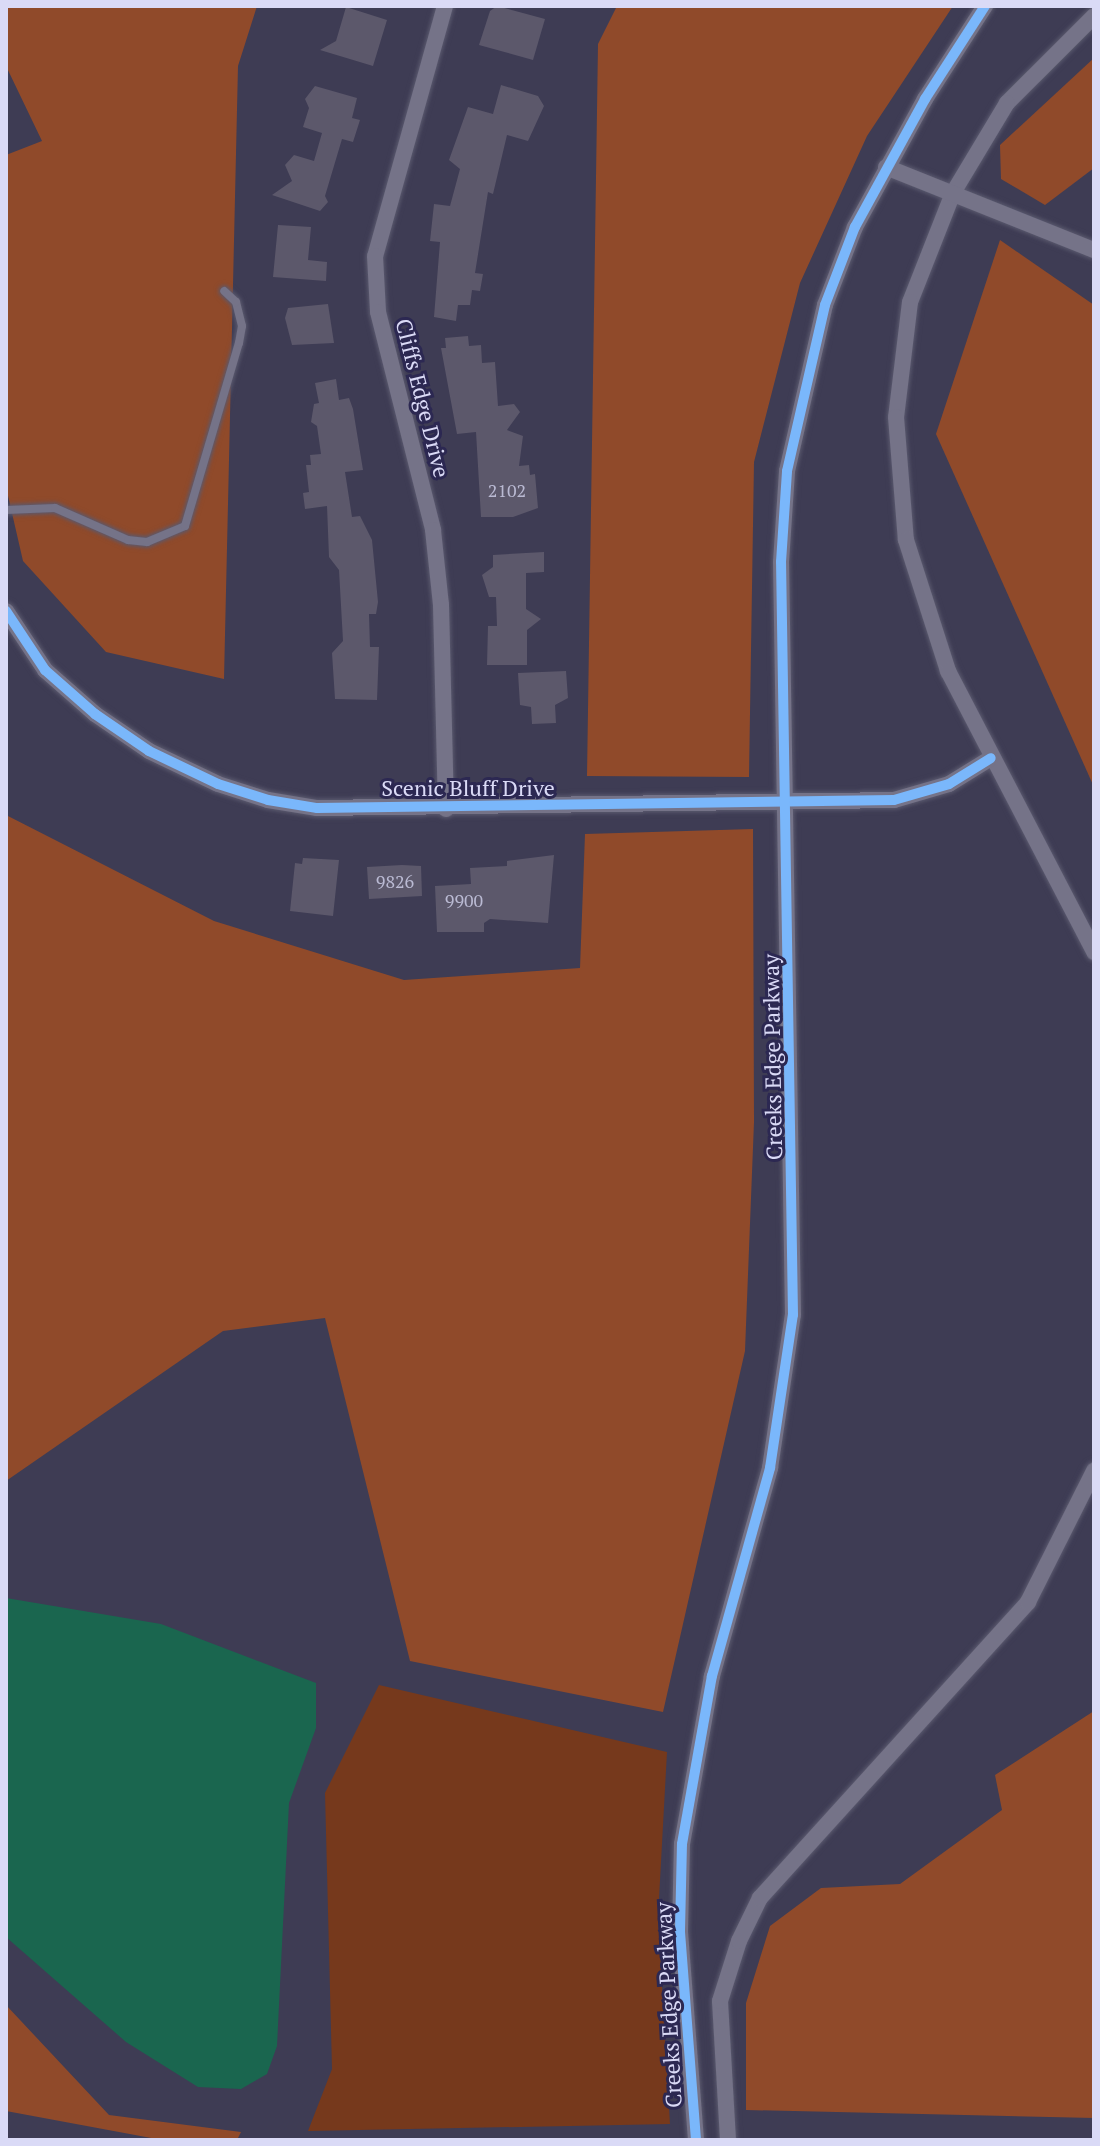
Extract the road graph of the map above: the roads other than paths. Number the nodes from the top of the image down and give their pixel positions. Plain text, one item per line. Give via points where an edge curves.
1 (445, 6) edge
2 (985, 6) edge
3 (1094, 16) edge
4 (886, 167) junction
5 (953, 193) junction
6 (1094, 250) edge
7 (224, 291) dead end
8 (6, 510) edge
9 (6, 611) edge
10 (991, 758) junction
11 (787, 805) junction
12 (446, 809) junction
13 (1094, 952) edge
14 (1094, 1471) edge
15 (696, 2140) edge
16 (728, 2140) edge

1 - 12 street, Cliffs Edge Drive via 375,256 378,312 433,530 441,605
2 - 4 street, Creeks Edge Parkway
3 - 5 street via 1046,58 1007,103
4 - 5 street
4 - 11 street, Creeks Edge Parkway via 855,227 825,305 787,471 781,562
5 - 6 street
5 - 10 street via 910,302 897,404 899,484 906,540 926,610 948,671
7 - 8 lane via 236,302 241,334 185,526 137,541 55,508
9 - 12 street, Scenic Bluff Drive via 45,670 95,714 149,751 218,784 317,808
10 - 11 street, Scenic Bluff Drive via 949,784 894,800
10 - 13 street
11 - 12 street, Scenic Bluff Drive
11 - 15 street, Creeks Edge Parkway via 793,1315 770,1468 712,1676 682,1844 680,1931
14 - 16 street via 1028,1602 760,1898 730,1963 720,2001

